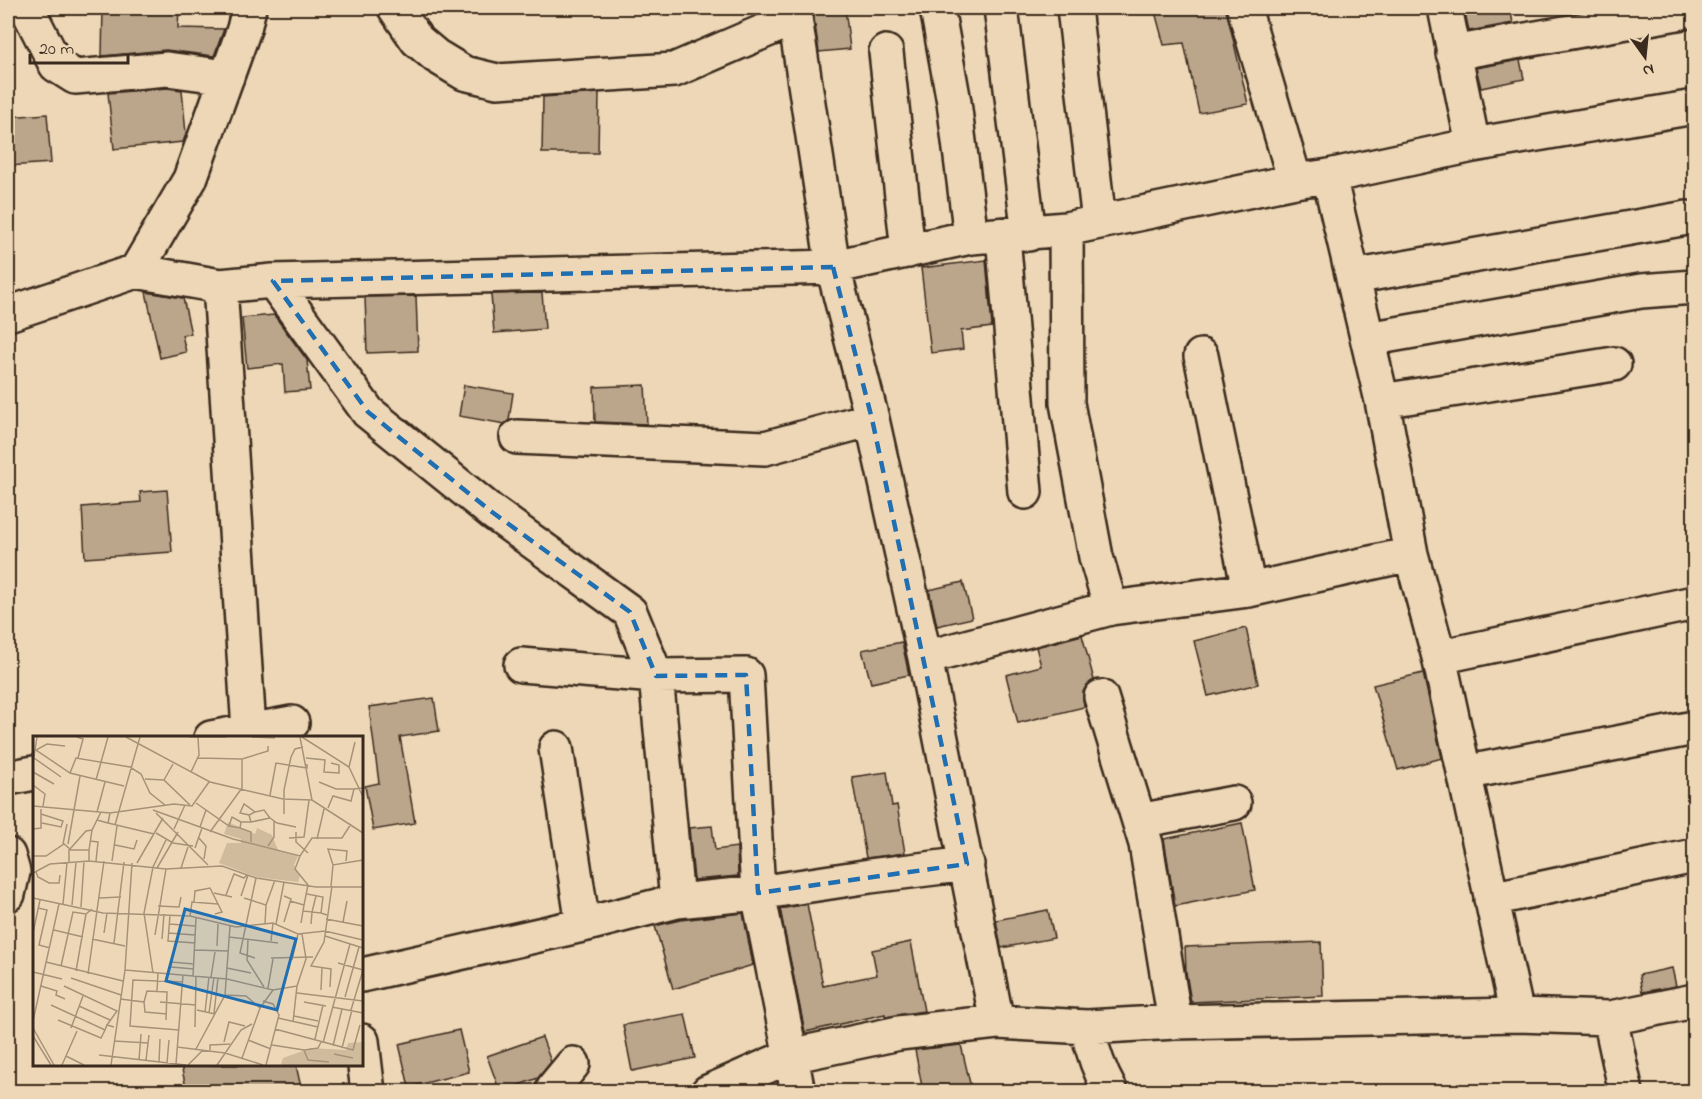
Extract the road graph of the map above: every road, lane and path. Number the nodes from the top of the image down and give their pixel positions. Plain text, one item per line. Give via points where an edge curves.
1 (25, 8) edge
2 (249, 8) edge
3 (395, 8) edge
4 (937, 8) edge
5 (1001, 8) edge
6 (1074, 8) edge
7 (1244, 8) edge
8 (1445, 8) edge
9 (1695, 10) edge
10 (796, 13) edge
11 (886, 52) dead end
12 (1454, 53) junction
13 (227, 77) junction
14 (1695, 107) edge
15 (1473, 145) junction
16 (1329, 176) junction
17 (1295, 181) junction
18 (1687, 218) dead end
19 (1099, 222) junction
20 (1066, 229) junction
21 (1001, 235) junction
22 (908, 251) junction
23 (833, 267) junction
24 (136, 271) junction
25 (1353, 277) junction
26 (273, 281) junction
27 (220, 286) junction
28 (1695, 287) edge
29 (8, 314) edge
30 (1368, 339) junction
31 (1201, 356) dead end
32 (1614, 364) dead end
33 (1382, 401) junction
34 (872, 419) junction
35 (517, 437) dead end
36 (1025, 492) dead end
37 (1411, 554) junction
38 (1249, 590) junction
39 (1695, 603) edge
40 (1111, 608) junction
41 (1439, 657) junction
42 (925, 658) junction
43 (521, 664) dead end
44 (656, 676) junction
45 (1101, 698) dead end
46 (292, 723) dead end
47 (1695, 728) edge
48 (249, 730) junction
49 (220, 736) edge
50 (556, 748) dead end
51 (33, 772) edge
52 (1464, 773) junction
53 (8, 778) edge
54 (1234, 803) dead end
55 (1139, 821) junction
56 (8, 855) edge
57 (1695, 856) edge
58 (967, 864) junction
59 (758, 893) junction
60 (8, 894) edge
61 (1491, 899) junction
62 (677, 901) junction
63 (584, 925) junction
64 (363, 975) edge
65 (1695, 1001) edge
66 (1517, 1015) junction
67 (1611, 1018) junction
68 (998, 1022) junction
69 (1175, 1022) junction
70 (1087, 1027) junction
71 (363, 1050) edge
72 (790, 1056) junction
73 (573, 1064) dead end
74 (368, 1092) edge
75 (555, 1092) edge
76 (708, 1092) edge
77 (798, 1092) edge
78 (1111, 1092) edge
79 (1626, 1092) edge

1 - 13 street via 56,65 75,77 167,69
2 - 13 street
3 - 10 street via 417,40 436,56 464,73 497,81 674,70
4 - 21 street via 954,102
5 - 21 street
6 - 19 street
7 - 17 street
8 - 12 street
9 - 12 street
10 - 23 street
11 - 22 street
12 - 15 street
13 - 24 street via 190,179
14 - 15 street
15 - 16 street
16 - 17 street
16 - 25 street
17 - 19 street
18 - 25 street
19 - 20 street
20 - 21 street
20 - 40 street via 1067,403 1096,557
21 - 22 street
21 - 36 street
22 - 23 street
23 - 26 street
23 - 34 street
24 - 27 street
24 - 29 street
25 - 30 street
26 - 27 street
26 - 44 street via 368,412 492,512 630,612
27 - 48 street
28 - 30 street via 1641,291
30 - 33 street
31 - 38 street
32 - 33 street
33 - 37 street
34 - 35 street via 765,448
34 - 42 street
37 - 38 street
37 - 41 street
38 - 40 street
39 - 41 street
40 - 42 street
41 - 52 street
42 - 58 street
43 - 44 street
44 - 59 street via 746,675
44 - 62 street
45 - 55 street
46 - 48 street
47 - 52 street
48 - 49 street
50 - 63 street
51 - 53 street
52 - 61 street
54 - 55 street
55 - 69 street
56 - 60 street via 13,872
57 - 61 street
58 - 59 street
58 - 68 street
59 - 62 street
59 - 72 street
61 - 66 street
62 - 63 street
63 - 64 street
65 - 67 street
66 - 67 street
66 - 69 street
67 - 79 street
68 - 70 street
68 - 72 street via 899,1033
69 - 70 street
70 - 78 street via 1098,1066
71 - 74 street
72 - 76 street
72 - 77 street
73 - 75 street via 554,1087

